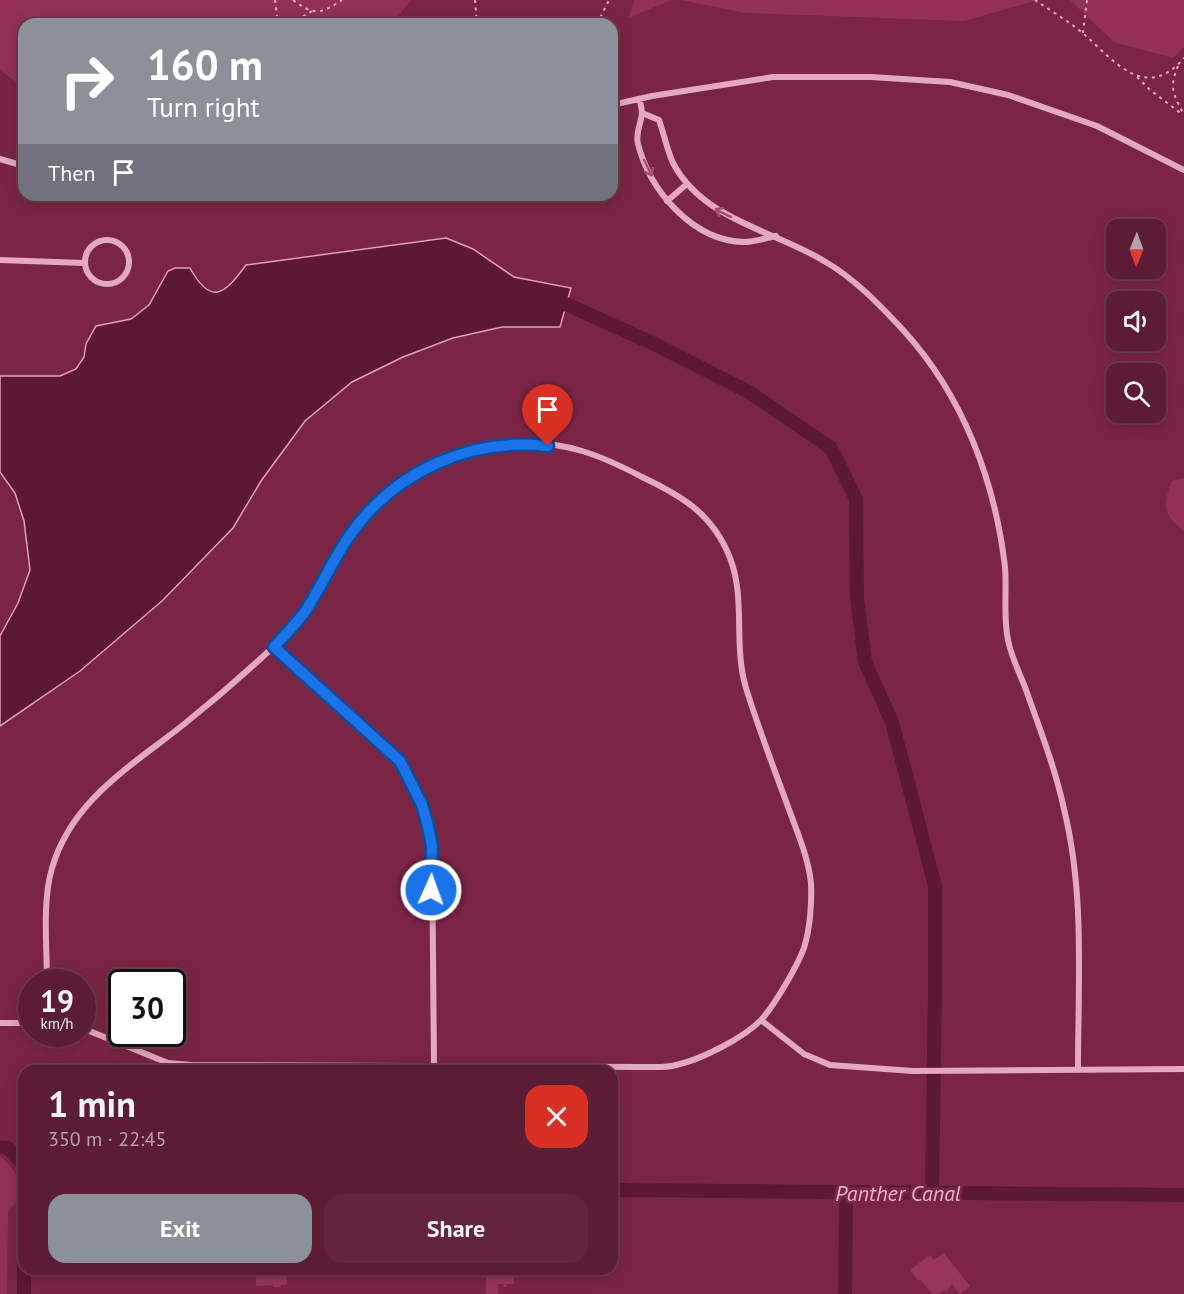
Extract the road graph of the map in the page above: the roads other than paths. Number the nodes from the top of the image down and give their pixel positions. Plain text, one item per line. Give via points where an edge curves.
1 (640, 99) junction
2 (618, 104) edge
3 (642, 113) junction
4 (0, 159) edge
5 (18, 164) edge
6 (1184, 170) edge
7 (687, 184) junction
8 (667, 201) junction
9 (776, 236) junction
10 (0, 260) edge
11 (84, 263) junction
12 (274, 647) junction
13 (47, 969) edge
14 (761, 1020) junction
15 (0, 1023) edge
16 (18, 1023) edge
17 (96, 1034) edge
18 (434, 1065) joint
19 (618, 1066) edge
20 (1184, 1069) edge
21 (1078, 1070) junction

1 - 2 street
1 - 3 street
1 - 6 street via 773,77 950,82 1008,95 1097,126
3 - 7 street via 659,120 673,162
3 -> 8 street via 637,143
4 - 5 street
7 - 8 street
9 -> 7 street via 715,210
8 - 9 street via 693,226 724,239 745,242
9 - 21 street via 846,276 903,330 961,413 984,467 1003,552 1008,640 1051,763 1072,844 1078,924
10 - 11 street
11 - 11 street via 89,276 108,284 126,273 129,258 122,245 108,239 93,244
12 - 13 street via 217,698 108,784 74,819 47,888
12 - 14 street via 303,614 362,520 412,475 440,460 508,444 565,448 618,465 698,508 729,553 735,572 745,684 801,842 811,886 803,948
12 - 18 street via 400,761 422,805 432,846
14 - 19 street via 703,1056 674,1066
14 - 21 street via 804,1054 830,1065 913,1071
15 - 16 street
17 - 18 street via 168,1063
20 - 21 street

